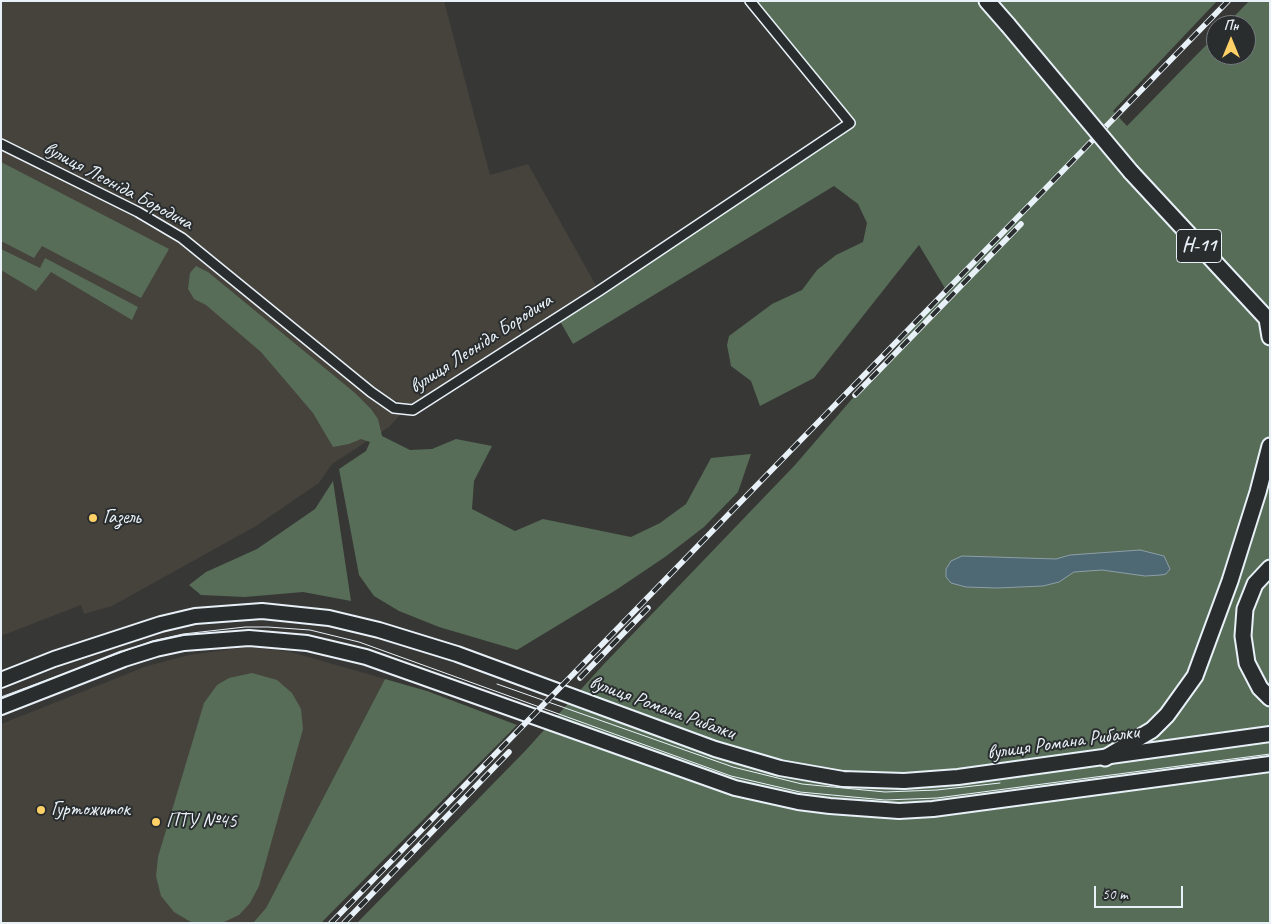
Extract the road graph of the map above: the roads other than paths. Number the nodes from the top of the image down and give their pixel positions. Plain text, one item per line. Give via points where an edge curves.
1 (750, 1) edge
2 (987, 1) edge
3 (1, 144) edge
4 (1268, 321) edge
5 (1270, 337) edge
6 (1270, 446) edge
7 (1270, 568) edge
8 (1, 680) edge
9 (1270, 698) edge
10 (1, 707) edge
11 (1270, 734) edge
12 (1106, 758) junction
13 (1270, 764) edge

1 - 3 street, вулиця Леоніда Бородича via 850,123 413,410 394,408 371,392 182,238 138,212
2 - 4 main road, Н-11, bridge via 1132,172
4 - 5 main road
6 - 12 main road via 1235,566 1195,676 1172,709 1152,730
7 - 9 main road via 1255,584 1245,609 1243,636 1247,663 1260,688
8 - 12 main road, вулиця Романа Рибалки via 133,632 195,616 262,611 297,613 418,641 715,749 812,775 874,782 904,781
10 - 13 main road via 124,658 184,643 249,638 307,643 397,666 735,788 798,802 899,811 933,809
11 - 12 main road, вулиця Романа Рибалки

